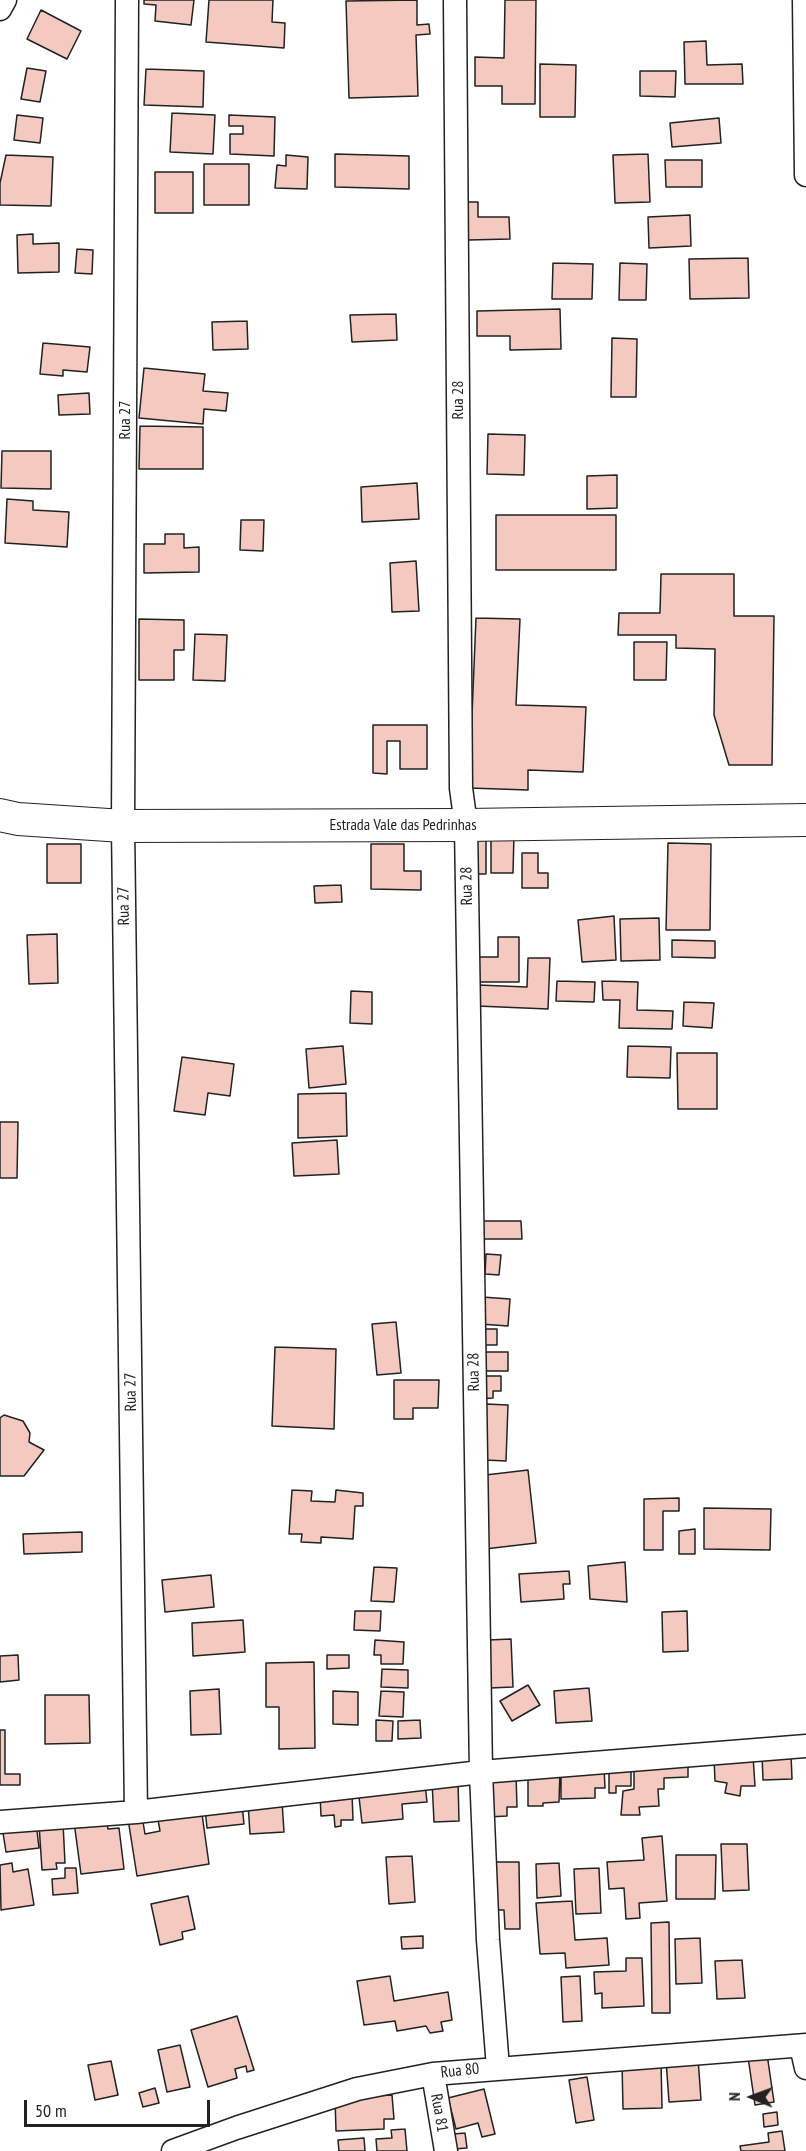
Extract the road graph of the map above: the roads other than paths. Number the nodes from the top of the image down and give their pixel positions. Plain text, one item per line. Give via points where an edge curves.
1 (5, 0) edge
2 (127, 0) edge
3 (455, 0) edge
4 (804, 0) edge
5 (0, 9) edge
6 (806, 176) edge
7 (6, 819) edge
8 (806, 820) edge
9 (466, 825) junction
10 (123, 826) junction
11 (806, 1746) edge
12 (481, 1772) junction
13 (136, 1812) junction
14 (0, 1822) edge
15 (803, 2045) edge
16 (498, 2068) junction
17 (806, 2068) edge
18 (433, 2074) junction
19 (173, 2151) edge
20 (446, 2151) edge

1 - 5 street
2 - 10 street, Rua 27
3 - 9 street, Rua 28 via 461,788
4 - 6 street
7 - 10 main road, Estrada Vale das Pedrinhas
8 - 9 main road, Estrada Vale das Pedrinhas
9 - 10 main road, Estrada Vale das Pedrinhas
9 - 12 street, Rua 28
10 - 13 street, Rua 27
11 - 12 street
12 - 13 street
12 - 16 street, Rua 80
13 - 14 street
15 - 16 street
15 - 17 street
16 - 18 street, Rua 80
18 - 19 street, Rua 80 via 357,2089
18 - 20 street, Rua 81

